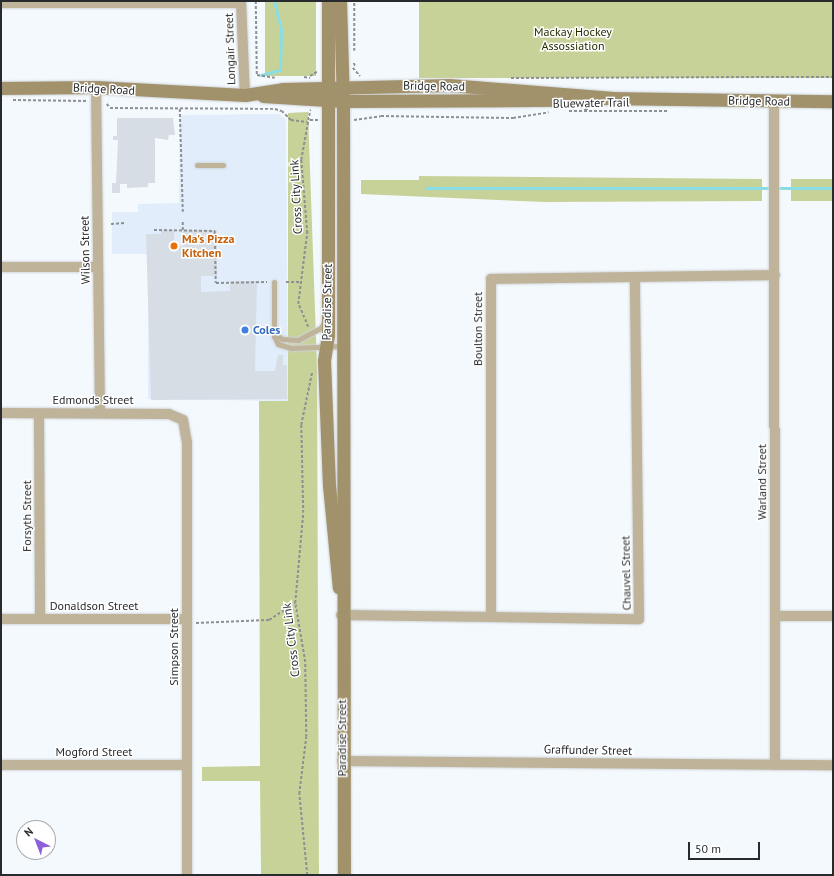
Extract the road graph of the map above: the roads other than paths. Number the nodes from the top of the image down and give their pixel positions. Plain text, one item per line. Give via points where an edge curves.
1 (328, 1) edge
2 (340, 1) edge
3 (241, 2) edge
4 (1, 3) edge
5 (96, 87) junction
6 (1, 88) edge
7 (250, 95) junction
8 (328, 95) junction
9 (343, 95) junction
10 (774, 101) junction
11 (833, 101) edge
12 (197, 164) dead end
13 (223, 165) dead end
14 (1, 267) edge
15 (98, 267) junction
16 (775, 276) junction
17 (635, 277) junction
18 (271, 282) road end
19 (328, 315) junction
20 (274, 333) junction
21 (326, 346) junction
22 (341, 346) junction
23 (100, 412) junction
24 (1, 413) edge
25 (39, 414) junction
26 (182, 420) joint
27 (342, 601) junction
28 (341, 615) junction
29 (491, 615) junction
30 (775, 616) junction
31 (833, 616) edge
32 (1, 619) edge
33 (40, 619) junction
34 (187, 619) junction
35 (342, 760) junction
36 (1, 764) edge
37 (187, 765) junction
38 (775, 765) junction
39 (833, 765) edge
40 (187, 875) edge
41 (344, 875) edge

1 - 8 street, Paradise Street
2 - 9 street, Paradise Street
3 - 4 street
3 - 7 street, Longair Street
5 - 6 street, Bridge Road
5 - 7 street, Bridge Road
5 - 15 street, Wilson Street
7 - 8 street, Bridge Road via 283,89
8 - 9 street, Bridge Road
8 - 19 street, Paradise Street
9 - 10 street, Bridge Road via 449,85 613,98
9 - 22 street, Paradise Street
10 - 11 street, Bridge Road
10 - 16 street, Warland Street
12 - 13 lane
14 - 15 street
15 - 23 street, Wilson Street
16 - 17 street, Boulton Street
16 - 30 street, Warland Street
17 - 29 street, Boulton Street via 491,279
17 - 29 street, Chauvel Street via 639,618
18 - 20 lane
19 - 20 lane via 320,328 298,340 282,339
19 - 21 street, Paradise Street
20 - 21 lane via 276,341 286,347
21 - 22 lane
21 - 27 street, Paradise Street via 329,485 336,572
22 - 27 street, Paradise Street via 345,570
23 - 25 street, Edmonds Street
23 - 26 street, Edmonds Street via 169,414
24 - 25 street, Edmonds Street
25 - 33 street, Forsyth Street
26 - 34 street, Simpson Street via 187,443
27 - 28 street, Paradise Street
28 - 29 street, Chauvel Street
28 - 35 street, Paradise Street
30 - 31 street
30 - 38 street, Warland Street
32 - 33 street, Donaldson Street
33 - 34 street, Donaldson Street
34 - 37 street, Simpson Street
35 - 38 street, Graffunder Street
35 - 41 street, Paradise Street
36 - 37 street, Mogford Street
37 - 40 street, Simpson Street
38 - 39 street, Graffunder Street

